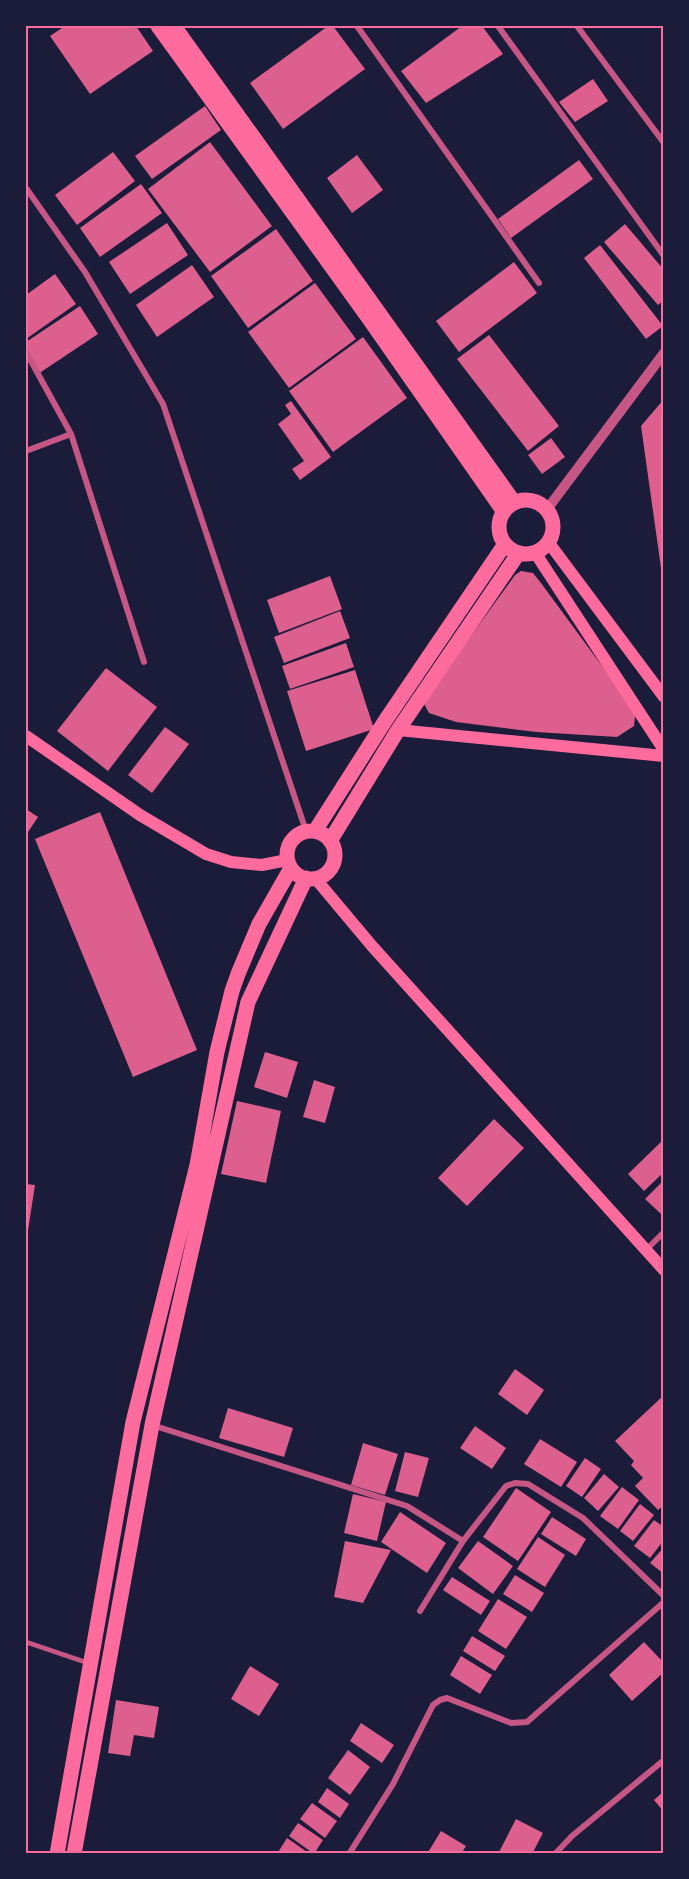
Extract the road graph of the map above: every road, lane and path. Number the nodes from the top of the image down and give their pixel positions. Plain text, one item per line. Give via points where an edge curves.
1 (158, 26) edge
2 (174, 26) edge
3 (357, 26) edge
4 (498, 26) edge
5 (577, 26) edge
6 (663, 143) edge
7 (26, 189) edge
8 (663, 256) edge
9 (539, 283) dead end
10 (26, 352) edge
11 (663, 353) edge
12 (72, 434) junction
13 (26, 451) edge
14 (509, 507) junction
15 (548, 508) junction
16 (549, 543) junction
17 (506, 544) junction
18 (518, 554) junction
19 (536, 554) junction
20 (144, 662) dead end
21 (663, 698) edge
22 (398, 730) junction
23 (26, 736) edge
24 (663, 750) edge
25 (663, 756) edge
26 (310, 831) junction
27 (330, 841) junction
28 (289, 864) junction
29 (311, 878) junction
30 (663, 1232) edge
31 (645, 1251) junction
32 (663, 1270) edge
33 (152, 1425) junction
34 (463, 1541) junction
35 (663, 1596) edge
36 (663, 1602) edge
37 (420, 1611) dead end
38 (26, 1642) edge
39 (89, 1664) junction
40 (663, 1760) edge
41 (57, 1854) edge
42 (74, 1854) edge
43 (350, 1854) edge
44 (555, 1854) edge

1 - 14 highway
2 - 14 highway
3 - 9 street
4 - 8 street
5 - 6 street
7 - 26 street via 85,272 163,404
10 - 12 street
11 - 15 street
12 - 13 street
12 - 20 street
14 - 15 highway via 528,500
14 - 17 highway via 499,525
15 - 16 highway via 554,529
16 - 19 highway
16 - 21 main road
17 - 18 highway
17 - 26 highway
18 - 19 highway
18 - 22 highway
19 - 24 main road
22 - 25 main road
22 - 27 highway
23 - 28 main road via 140,815 206,854 231,862
26 - 27 highway
26 - 28 highway via 291,841 287,850
27 - 29 highway via 334,850 330,868 324,875
28 - 29 highway
28 - 39 highway via 232,991 197,1165 133,1422
29 - 31 main road
29 - 33 highway via 248,1002
30 - 31 street
31 - 32 main road
33 - 34 street via 406,1506
33 - 42 highway
34 - 35 street via 506,1486 528,1484 583,1518
34 - 37 street
36 - 43 street via 526,1722 511,1723 447,1698 434,1704 393,1784
38 - 39 lane
39 - 41 highway
40 - 44 street

